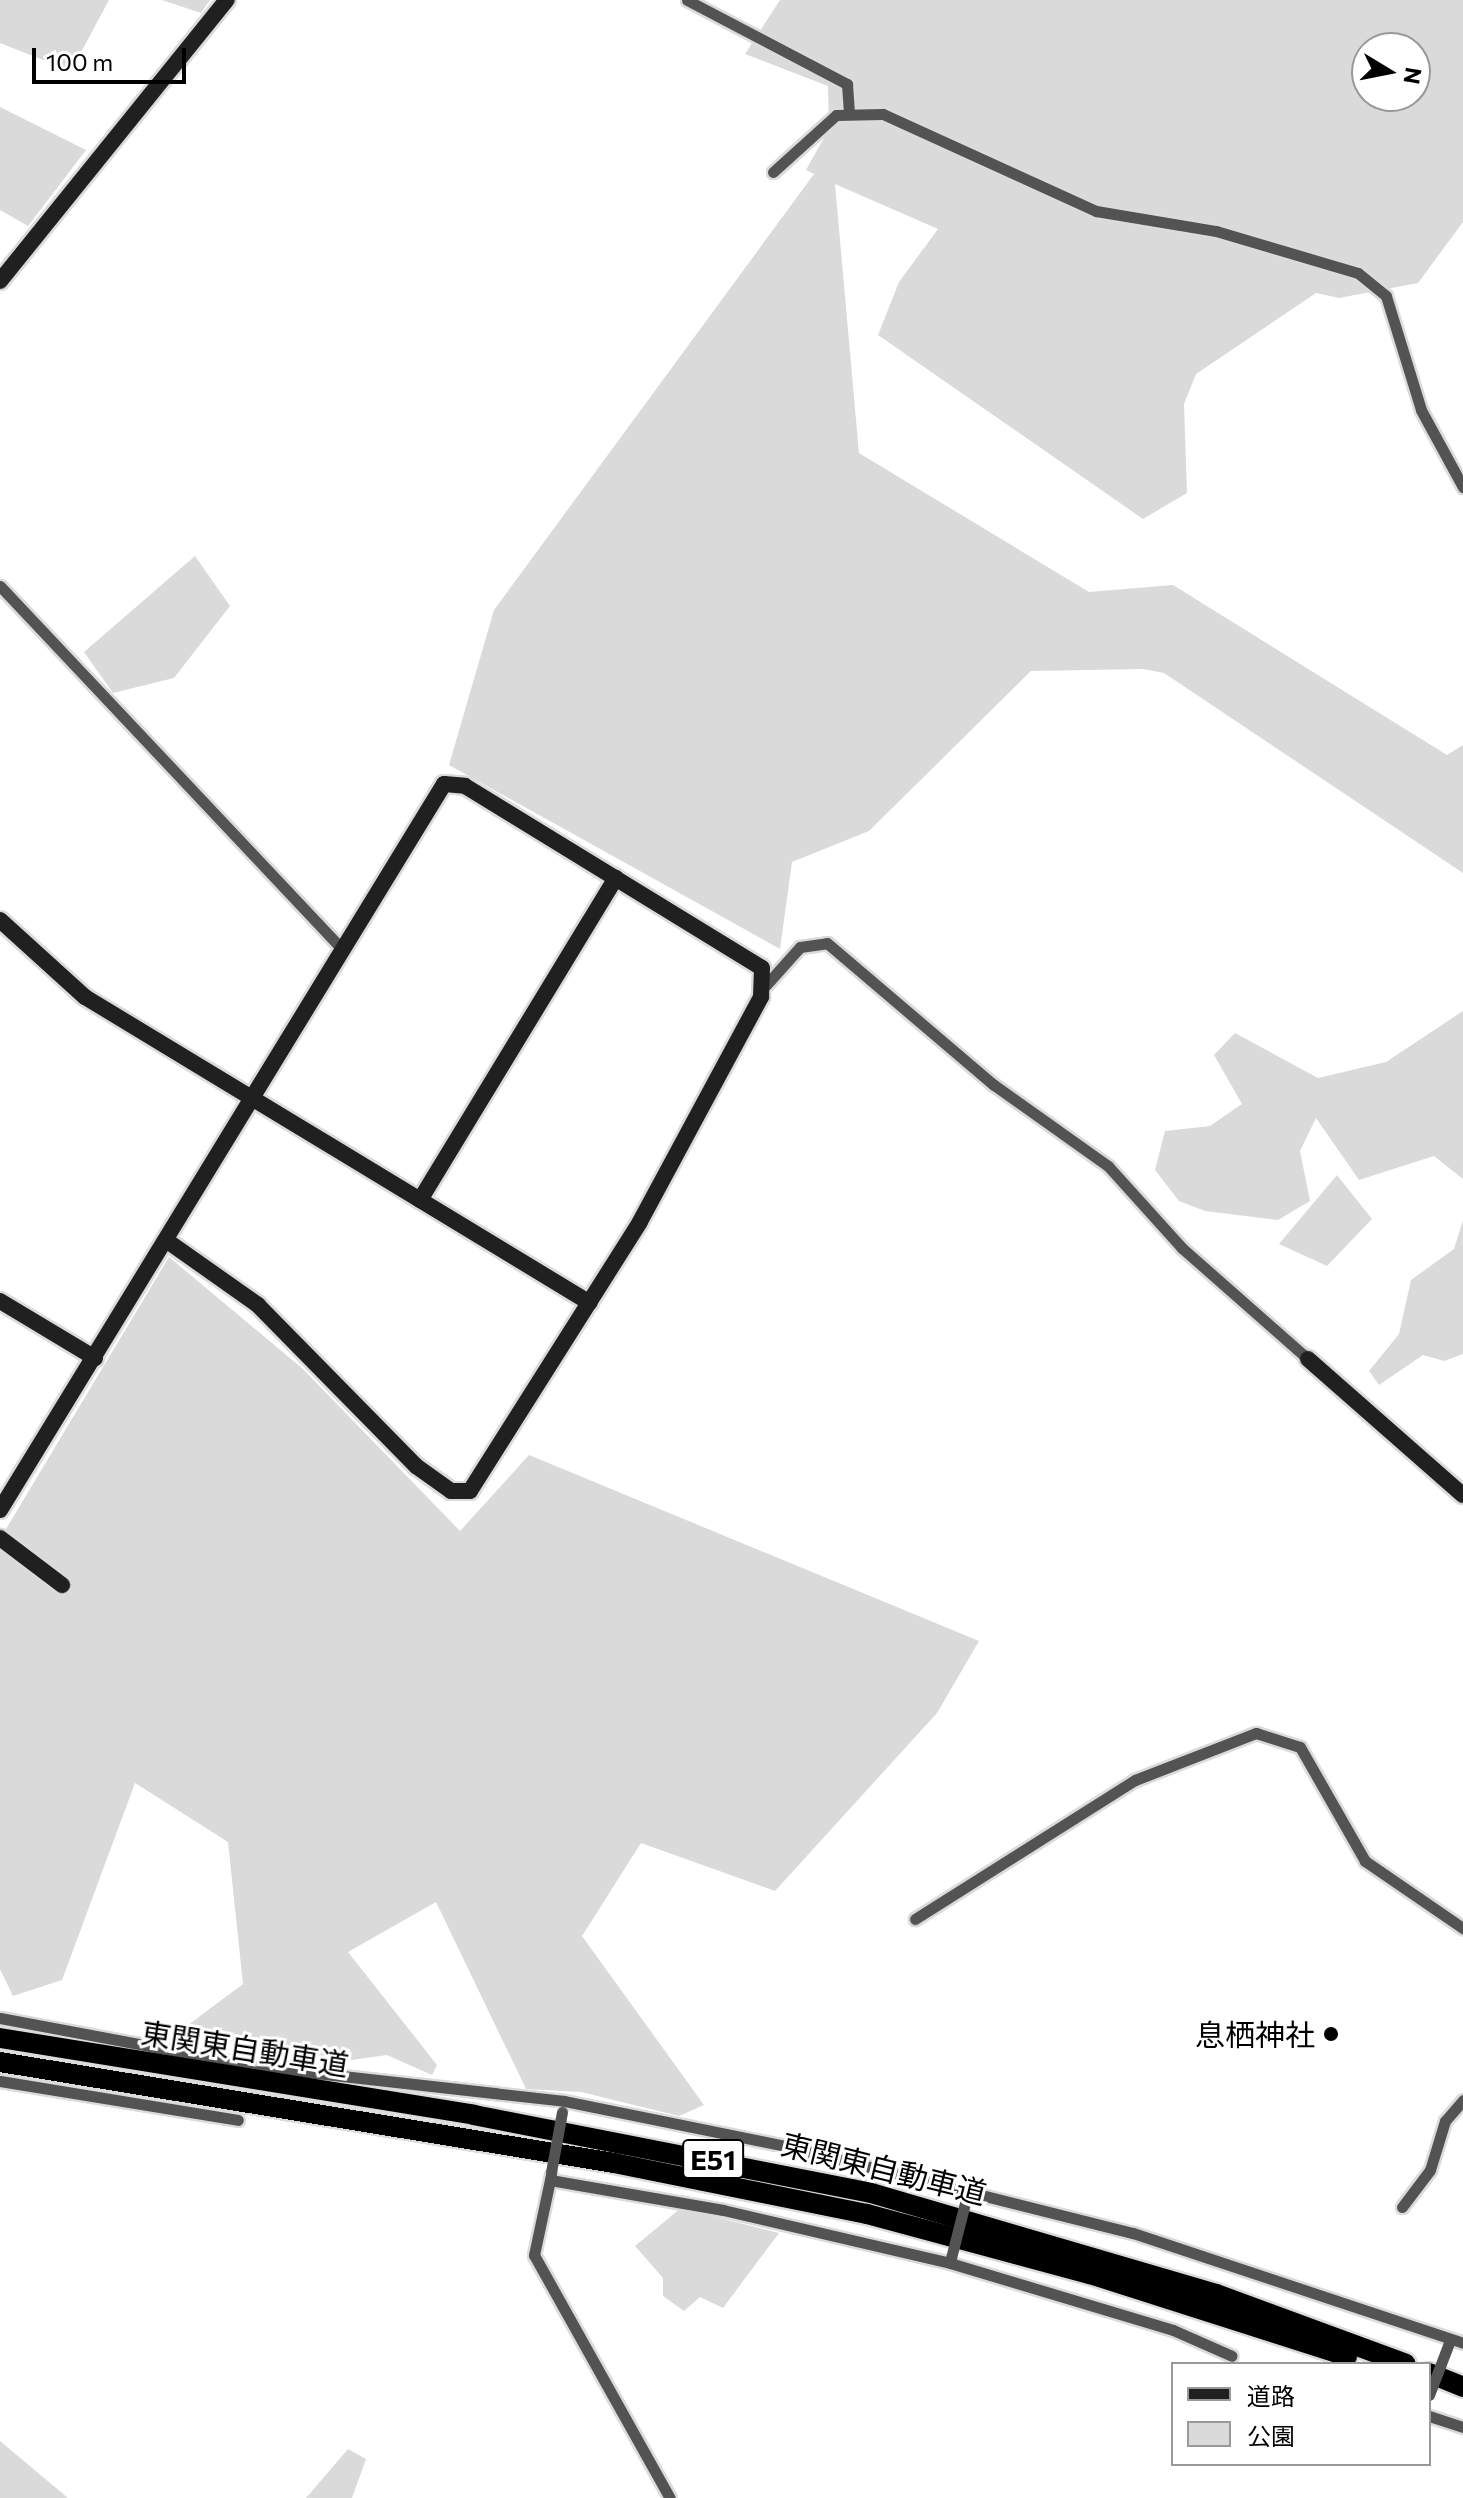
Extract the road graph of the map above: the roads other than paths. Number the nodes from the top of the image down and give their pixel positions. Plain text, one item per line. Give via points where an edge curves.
1 (227, 0) edge
2 (687, 0) edge
3 (849, 111) junction
4 (773, 172) dead end
5 (0, 281) edge
6 (1463, 487) edge
7 (0, 586) edge
8 (616, 878) junction
9 (3, 929) edge
10 (342, 949) junction
11 (766, 985) junction
12 (251, 1098) junction
13 (420, 1200) junction
14 (166, 1240) junction
15 (0, 1301) edge
16 (590, 1303) junction
17 (95, 1358) junction
18 (1308, 1359) joint
19 (1463, 1495) edge
20 (0, 1510) edge
21 (0, 1538) edge
22 (62, 1585) dead end
23 (915, 1919) dead end
24 (1463, 1928) edge
25 (0, 2018) edge
26 (0, 2038) edge
27 (0, 2062) edge
28 (0, 2081) edge
29 (1463, 2100) edge
30 (563, 2107) junction
31 (238, 2120) dead end
32 (550, 2176) junction
33 (968, 2192) junction
34 (1402, 2207) dead end
35 (950, 2260) junction
36 (1455, 2342) edge
37 (1232, 2356) dead end
38 (1364, 2362) edge
39 (1401, 2362) edge
40 (1431, 2374) edge
41 (1431, 2387) edge
42 (1463, 2387) edge
43 (1431, 2391) edge
44 (1463, 2399) edge
45 (1431, 2417) edge
46 (1463, 2427) edge
47 (670, 2498) edge

1 - 5 street
2 - 3 street via 847,84
3 - 4 street via 815,126
3 - 6 street via 883,114 1096,211 1243,238 1371,278 1390,305 1421,410
7 - 10 street
8 - 10 street via 465,786 444,784
8 - 11 street via 757,963
8 - 13 street
9 - 12 street via 85,997
10 - 12 street
11 - 16 street
11 - 18 street via 800,947 827,943 994,1085 1108,1166 1182,1248
12 - 13 street
12 - 14 street
13 - 16 street
14 - 16 street via 258,1305 416,1466 460,1493 478,1485
14 - 17 street
15 - 17 street
17 - 20 street
18 - 19 street
21 - 22 street
23 - 24 street via 1135,1780 1256,1733 1300,1747 1365,1861
25 - 30 street via 262,2067
26 - 39 highway, 東関東自動車道 / E51 via 518,2123 871,2193 1216,2294
27 - 38 highway, 東関東自動車道 / E51 via 600,2161 867,2214 1090,2274
28 - 31 street
29 - 34 street via 1445,2121 1430,2170
30 - 32 street, bridge
30 - 33 street
32 - 35 street
32 - 47 street via 534,2255
33 - 35 street, bridge
33 - 36 street via 1133,2233
35 - 37 street via 1173,2330
36 - 43 street, bridge
40 - 42 highway
41 - 44 highway
45 - 46 street

